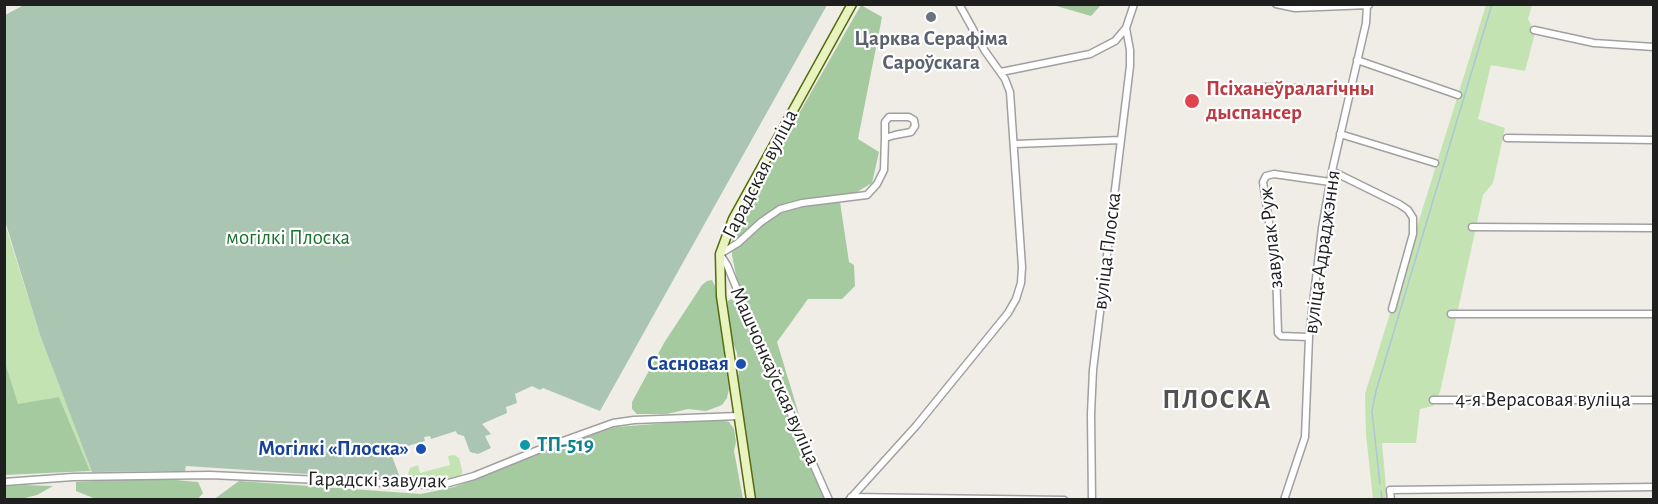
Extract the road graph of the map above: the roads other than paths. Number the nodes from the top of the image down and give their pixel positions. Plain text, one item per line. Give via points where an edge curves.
1 (852, 4) edge
2 (959, 4) edge
3 (1134, 4) edge
4 (1276, 4) edge
5 (1355, 5) edge
6 (1368, 5) edge
7 (1126, 28) junction
8 (1534, 30) dead end
9 (1653, 47) edge
10 (1358, 60) junction
11 (1001, 72) junction
12 (1264, 87) dead end
13 (1350, 90) junction
14 (1458, 96) dead end
15 (1340, 134) junction
16 (885, 138) junction
17 (1506, 138) dead end
18 (1121, 140) junction
19 (1653, 140) edge
20 (1014, 144) junction
21 (1435, 163) dead end
22 (1332, 171) junction
23 (1330, 182) junction
24 (1472, 227) dead end
25 (1653, 228) edge
26 (720, 254) junction
27 (1392, 309) dead end
28 (1451, 314) dead end
29 (1653, 314) edge
30 (1309, 337) junction
31 (1433, 400) dead end
32 (1653, 400) edge
33 (739, 416) junction
34 (4, 482) edge
35 (1653, 488) edge
36 (850, 498) edge
37 (751, 500) edge
38 (829, 500) edge
39 (1064, 500) edge
40 (1092, 500) edge
41 (1284, 500) edge
42 (1391, 500) edge

1 - 26 main road, Гарадская вуліца via 733,219
2 - 11 street
3 - 7 street, вуліца Плоска
4 - 5 street, вуліца Адраджэння via 1295,8
5 - 6 street, вуліца Адраджэння
6 - 10 street, вуліца Адраджэння
7 - 11 street via 1107,46 1090,54
7 - 18 street, вуліца Плоска via 1130,58
8 - 9 street via 1594,43
10 - 13 street, вуліца Адраджэння
10 - 14 street
11 - 20 street via 1010,92
12 - 13 street
13 - 15 street, вуліца Адраджэння
15 - 21 street
15 - 22 street, вуліца Адраджэння
16 - 16 street via 889,117 914,120 911,132
16 - 26 street via 884,170 867,195 780,209
17 - 19 street
18 - 20 street
18 - 40 street, вуліца Плоска via 1093,370
20 - 36 street via 1022,275 1016,299 916,426
22 - 23 street, вуліца Адраджэння
22 - 27 street via 1399,204 1413,218 1413,234
23 - 30 street, вуліца Адраджэння
23 - 30 street, завулак Руж via 1274,174 1266,176 1263,182 1276,269 1278,333
24 - 25 street
26 - 33 main road, Гарадская вуліца via 721,296
26 - 38 street, Машчонкаўская вуліца
28 - 29 street
30 - 41 street, вуліца Адраджэння via 1307,427
31 - 32 street, 4-я Верасовая вуліца
33 - 34 street, Гарадскі завулак via 614,423 445,484 210,475
33 - 37 main road, Гарадская вуліца
35 - 42 street via 1390,490
36 - 39 street

